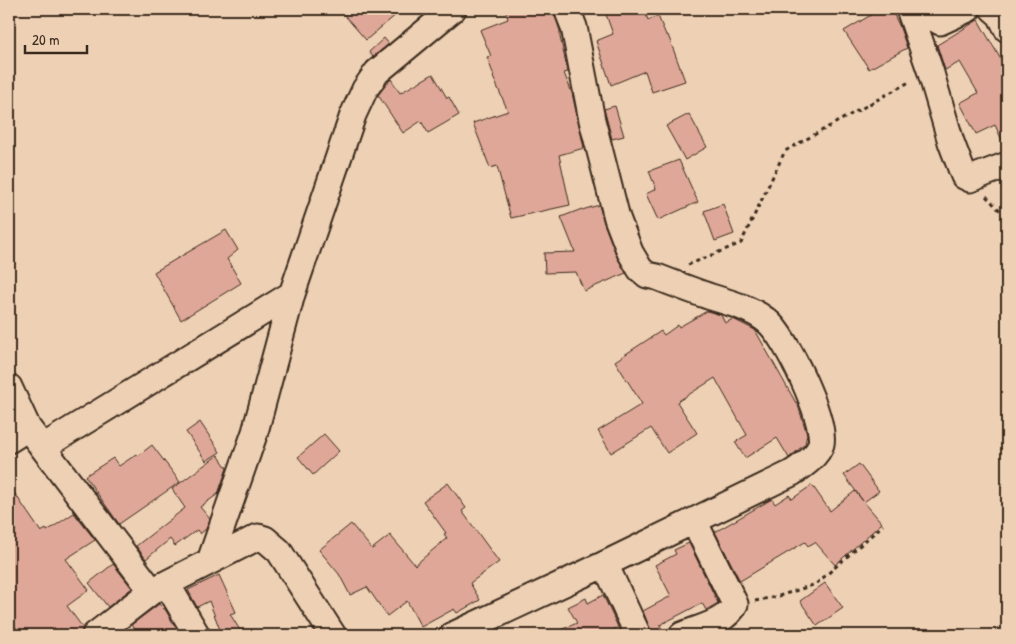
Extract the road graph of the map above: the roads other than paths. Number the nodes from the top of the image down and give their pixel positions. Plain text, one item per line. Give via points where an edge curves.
1 (452, 9) edge
2 (567, 9) edge
3 (909, 9) edge
4 (925, 9) edge
5 (968, 9) edge
6 (993, 9) edge
7 (1007, 29) edge
8 (1007, 165) edge
9 (292, 294) junction
10 (9, 388) edge
11 (27, 438) edge
12 (694, 521) junction
13 (210, 561) junction
14 (606, 564) junction
15 (159, 587) junction
16 (95, 635) edge
17 (196, 635) edge
18 (333, 635) edge
19 (453, 635) edge
20 (638, 635) edge
21 (682, 635) edge

1 - 9 street via 377,72 365,89 353,115
2 - 12 street via 574,27 592,120 618,218 640,269 647,275 752,311 768,321 782,338 806,385 815,411 821,446 806,465
3 - 8 street via 964,176 970,179
4 - 5 street via 940,22
6 - 7 street
9 - 11 street
9 - 13 street via 255,432
10 - 11 street
11 - 15 street
12 - 14 street
12 - 21 street via 735,604 725,616
13 - 15 street
13 - 18 street via 258,537 266,539 279,551
14 - 19 street
14 - 20 street
15 - 16 street
15 - 17 street

